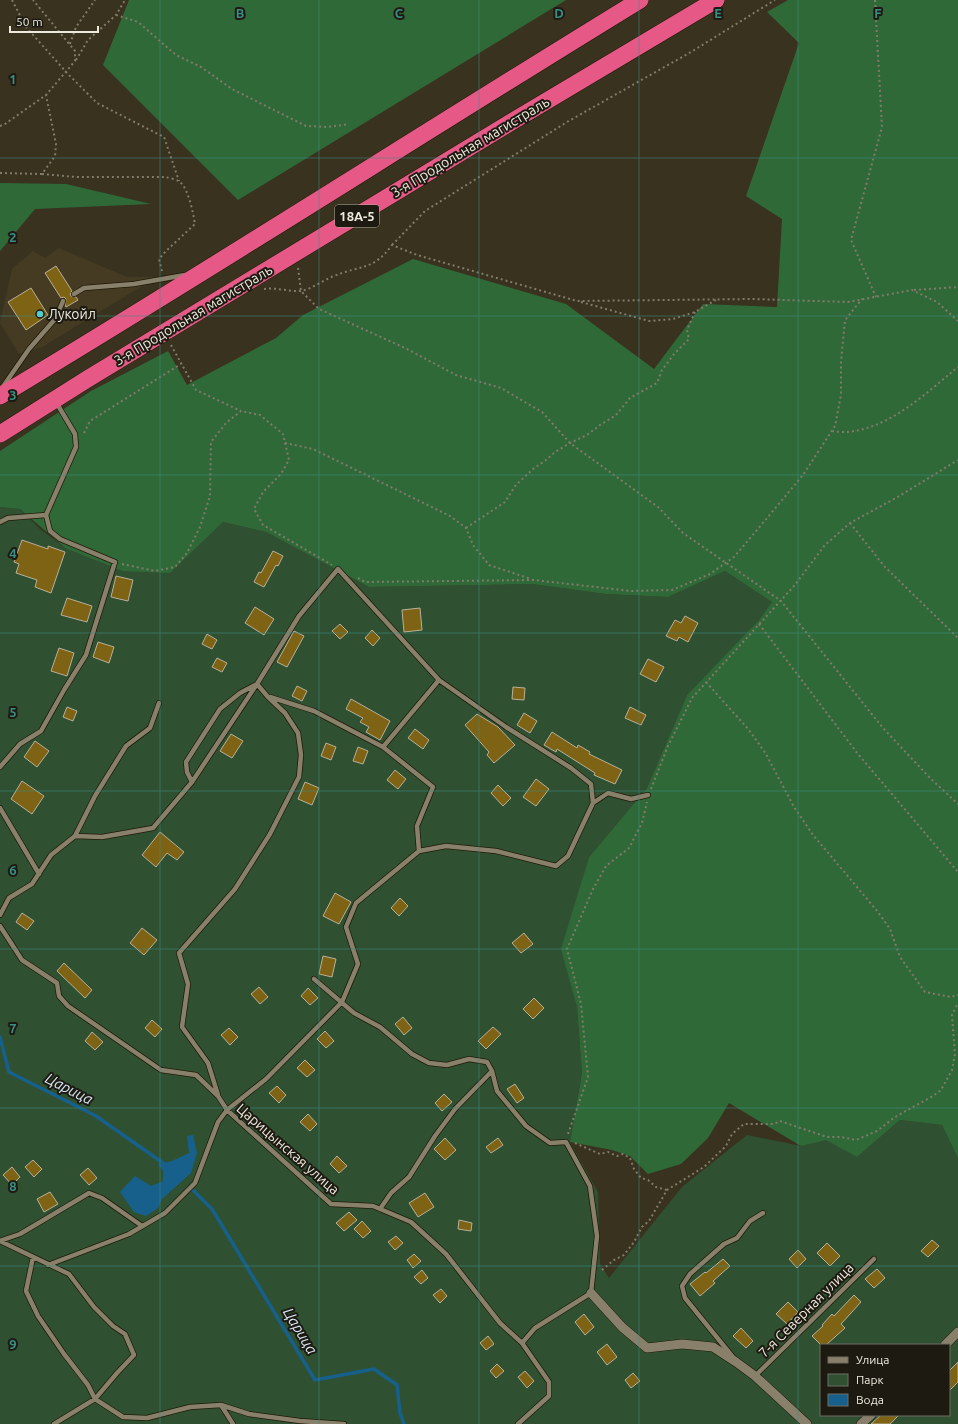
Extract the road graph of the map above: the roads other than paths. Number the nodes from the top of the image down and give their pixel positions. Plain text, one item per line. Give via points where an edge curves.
1 (640, 0) edge
2 (716, 0) edge
3 (206, 271) junction
4 (74, 294) dead end
5 (63, 301) dead end
6 (0, 391) edge
7 (0, 396) edge
8 (55, 400) junction
9 (0, 434) edge
10 (46, 515) junction
11 (0, 522) edge
12 (439, 680) junction
13 (257, 684) junction
14 (268, 697) junction
15 (159, 703) dead end
16 (384, 747) junction
17 (0, 767) edge
18 (192, 782) junction
19 (648, 795) road end
20 (594, 803) junction
21 (0, 808) edge
22 (75, 836) junction
23 (419, 851) junction
24 (39, 874) junction
25 (0, 915) edge
26 (0, 926) edge
27 (314, 979) dead end
28 (342, 1002) junction
29 (492, 1071) junction
30 (218, 1096) junction
31 (227, 1110) junction
32 (380, 1209) junction
33 (763, 1213) dead end
34 (142, 1226) junction
35 (0, 1241) edge
36 (32, 1257) junction
37 (874, 1259) dead end
38 (48, 1265) junction
39 (592, 1293) junction
40 (958, 1332) edge
41 (522, 1343) junction
42 (946, 1344) edge
43 (736, 1362) junction
44 (755, 1376) junction
45 (95, 1399) junction
46 (221, 1405) junction
47 (870, 1416) edge
48 (54, 1424) edge
49 (233, 1424) edge
50 (344, 1424) edge
51 (518, 1424) edge
52 (807, 1424) edge
53 (861, 1424) edge

1 - 3 highway, 18А-5
2 - 8 highway, 3-я Продольная магистраль / 18А-5
3 - 4 lane via 134,284 84,288
3 - 7 highway, 18А-5
5 - 6 lane via 56,318 29,349
8 - 9 highway, 3-я Продольная магистраль / 18А-5
8 - 10 lane via 76,434 76,447
10 - 11 lane via 8,518
10 - 17 lane via 50,531 60,539 115,562 86,655 41,731 20,744
12 - 13 lane via 338,568 299,616
12 - 16 lane
12 - 20 lane via 571,768 591,784
13 - 14 lane
13 - 18 lane
13 - 18 lane via 240,693 220,709 186,762
14 - 16 lane via 314,711
14 - 30 lane via 285,713 298,733 301,755 299,777 270,834 235,889 179,953 188,984 182,1027 208,1063
15 - 22 lane via 150,728 126,746 95,796
16 - 23 lane via 433,787 417,826
18 - 22 lane via 153,828 102,837
19 - 20 lane via 631,799 608,793
20 - 23 lane via 568,856 556,866 496,851 446,846
21 - 24 lane
22 - 24 lane via 51,855
23 - 28 lane via 356,903 346,927 358,964
24 - 25 lane via 32,884 10,898
26 - 30 lane via 22,960 57,983 59,996 68,1006 161,1070 196,1075
27 - 28 lane
28 - 29 lane via 354,1013 380,1027 412,1054 429,1063 447,1065 469,1059 487,1062
28 - 31 lane via 266,1079
29 - 32 lane via 455,1109 409,1177 391,1192
29 - 39 lane via 497,1091 526,1126 550,1143 566,1142 590,1186 597,1236
30 - 31 lane
31 - 32 lane, Царицынская улица via 331,1204 373,1206
31 - 34 lane, Царицынская улица via 218,1122 195,1182 166,1213
32 - 41 lane, Царицынская улица via 411,1222 446,1254 500,1322
33 - 43 lane via 750,1221 737,1238 724,1244 695,1269 682,1286 685,1298
34 - 35 lane via 102,1198 89,1193 20,1234
34 - 38 lane, Царицынская улица via 129,1234
35 - 36 lane
36 - 38 lane
36 - 45 lane via 26,1291 38,1316 88,1385
37 - 44 lane, 7-я Северная улица
38 - 45 lane via 69,1274 99,1312 125,1334 134,1355
39 - 41 lane via 535,1328
39 - 43 street via 622,1327 647,1348 682,1344 713,1347
40 - 42 street
41 - 51 lane, Царицынская улица via 549,1382 549,1396
43 - 44 street
44 - 52 street
45 - 46 lane via 123,1418 147,1418 190,1407
45 - 48 lane
46 - 49 lane
46 - 50 lane via 249,1414
47 - 53 street

